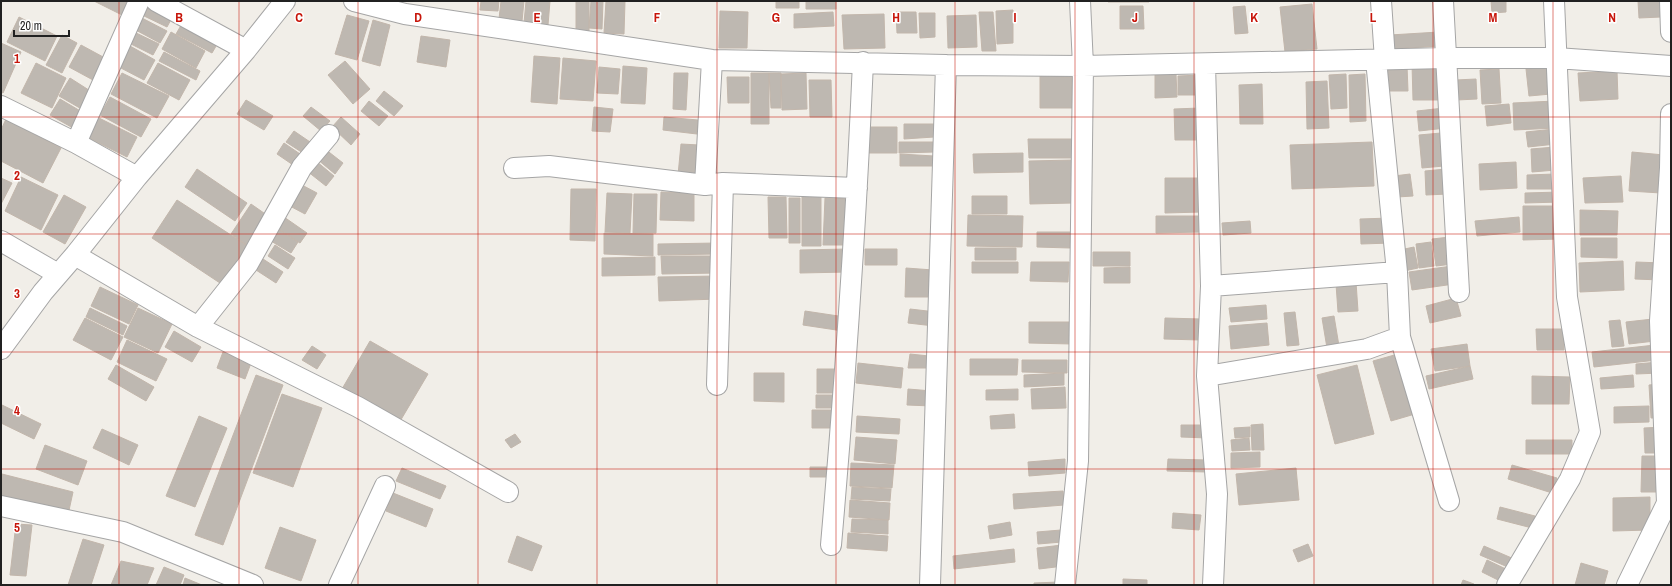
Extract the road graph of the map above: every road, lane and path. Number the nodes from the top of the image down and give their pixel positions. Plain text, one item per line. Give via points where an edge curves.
1 (139, 1) edge
2 (156, 1) edge
3 (285, 1) edge
4 (354, 1) edge
5 (1080, 1) edge
6 (1381, 1) edge
7 (1443, 1) edge
8 (1554, 1) edge
9 (1670, 1) edge
10 (1671, 32) edge
11 (246, 50) junction
12 (1446, 58) junction
13 (1556, 58) junction
14 (712, 60) junction
15 (1380, 60) junction
16 (863, 62) junction
17 (1205, 64) junction
18 (946, 66) junction
19 (1083, 66) junction
20 (1671, 66) edge
21 (1, 106) edge
22 (1671, 114) edge
23 (329, 135) dead end
24 (76, 143) junction
25 (514, 168) dead end
26 (137, 177) junction
27 (714, 184) junction
28 (857, 188) junction
29 (109, 213) junction
30 (1, 241) edge
31 (75, 255) junction
32 (51, 270) junction
33 (1397, 272) junction
34 (1211, 286) junction
35 (1459, 292) dead end
36 (198, 327) junction
37 (1, 330) edge
38 (1400, 337) junction
39 (1, 349) edge
40 (1207, 376) junction
41 (717, 385) dead end
42 (385, 486) dead end
43 (508, 492) dead end
44 (1449, 501) dead end
45 (1, 506) edge
46 (831, 544) dead end
47 (253, 585) edge
48 (339, 585) edge
49 (930, 585) edge
50 (1065, 585) edge
51 (1213, 585) edge
52 (1507, 585) edge
53 (1626, 585) edge

1 - 24 street
2 - 11 street
3 - 11 street
4 - 14 street via 405,14
5 - 19 street
6 - 15 street
7 - 12 street
8 - 13 street
9 - 10 street
11 - 26 street
12 - 13 street
12 - 15 street
12 - 35 street
13 - 20 street
13 - 52 street via 1566,289 1590,432 1570,478
14 - 16 street
14 - 27 street
15 - 17 street
15 - 33 street
16 - 18 street
16 - 28 street
17 - 19 street
17 - 34 street
18 - 19 street
18 - 49 street
19 - 50 street via 1078,461
21 - 24 street
22 - 53 street via 1660,321 1667,503
23 - 36 street via 302,167 248,264
24 - 26 street
25 - 27 street via 549,166
26 - 29 street
27 - 28 street
27 - 41 street
28 - 46 street
29 - 31 street
29 - 32 street via 87,222
30 - 32 street
31 - 36 street
31 - 39 street via 42,292
32 - 37 street
33 - 34 street
33 - 38 street
34 - 40 street
36 - 43 street via 358,406
38 - 40 street via 1367,349
38 - 44 street
40 - 51 street via 1217,494
42 - 48 street
45 - 47 street via 123,532

